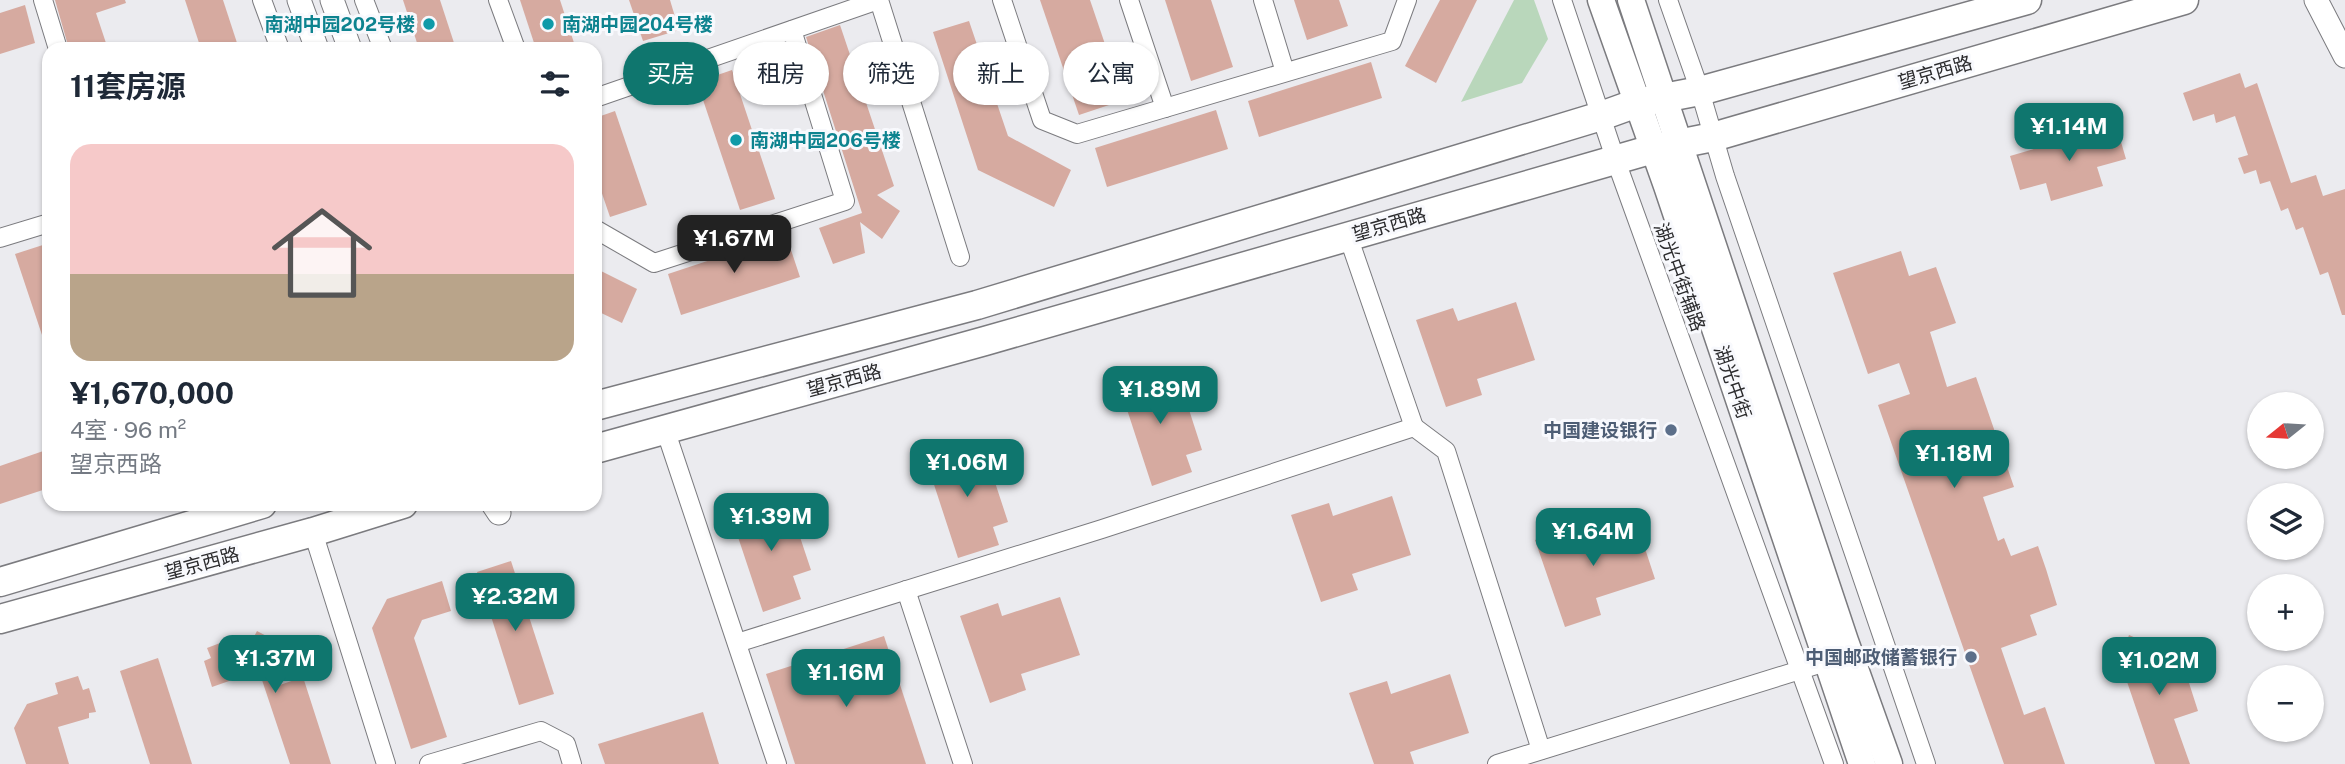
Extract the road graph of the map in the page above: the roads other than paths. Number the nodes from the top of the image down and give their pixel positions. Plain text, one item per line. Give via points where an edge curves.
1 (43, 0) edge
2 (262, 0) edge
3 (299, 0) edge
4 (332, 0) edge
5 (364, 0) edge
6 (498, 0) edge
7 (878, 0) edge
8 (1002, 0) edge
9 (1129, 0) edge
10 (1263, 0) edge
11 (1407, 0) edge
12 (1562, 0) edge
13 (1601, 0) edge
14 (1631, 0) edge
15 (1668, 0) edge
16 (2027, 0) edge
17 (2184, 0) edge
18 (2316, 0) edge
19 (792, 30) junction
20 (56, 42) edge
21 (277, 42) edge
22 (314, 42) edge
23 (347, 42) edge
24 (380, 42) edge
25 (513, 42) edge
26 (2345, 55) edge
27 (1284, 72) junction
28 (1700, 91) junction
29 (602, 97) edge
30 (1665, 98) junction
31 (1637, 103) junction
32 (1165, 108) junction
33 (1601, 116) junction
34 (1713, 137) junction
35 (1680, 143) junction
36 (1653, 149) junction
37 (1616, 161) junction
38 (42, 225) edge
39 (602, 233) edge
40 (1348, 236) junction
41 (0, 238) edge
42 (960, 257) dead end
43 (602, 404) edge
44 (1413, 428) junction
45 (665, 429) junction
46 (602, 447) edge
47 (238, 511) edge
48 (382, 511) edge
49 (313, 533) junction
50 (0, 582) edge
51 (906, 590) junction
52 (0, 619) edge
53 (737, 643) junction
54 (1826, 662) junction
55 (1800, 669) junction
56 (1541, 750) junction
57 (386, 764) edge
58 (429, 764) edge
59 (572, 764) edge
60 (777, 764) edge
61 (963, 764) edge
62 (1497, 764) edge
63 (1834, 764) edge
64 (1862, 764) edge
65 (1889, 764) edge
66 (1926, 764) edge

1 - 20 street
2 - 21 street
3 - 22 street
4 - 23 street
5 - 24 street
6 - 25 street
7 - 19 street
7 - 42 street
8 - 32 street via 1042,120 1077,134
9 - 32 street
10 - 27 street
11 - 27 street via 1392,41
12 - 33 street, 湖光中街辅路
13 - 31 main road, 湖光中街
14 - 30 main road, 湖光中街
15 - 28 street
16 - 28 main road, 望京西路
17 - 34 main road, 望京西路
18 - 26 street
19 - 29 street
19 - 39 street via 845,201 654,263
27 - 32 street
28 - 30 main road, 望京西路
28 - 34 street
30 - 31 main road, 望京西路
30 - 35 main road, 湖光中街
31 - 33 main road, 望京西路
31 - 36 main road, 湖光中街
33 - 37 street, 湖光中街辅路
33 - 43 main road, 望京西路 via 977,305
34 - 35 main road, 望京西路
34 - 66 street
35 - 36 main road, 望京西路
35 - 65 main road, 湖光中街
36 - 37 main road, 望京西路
36 - 54 main road, 湖光中街
37 - 40 main road, 望京西路
37 - 55 street, 湖光中街辅路
38 - 41 street
40 - 44 street
40 - 45 main road, 望京西路
44 - 51 street
44 - 56 street via 1446,451
45 - 46 main road, 望京西路
45 - 53 street
47 - 50 main road, 望京西路
48 - 49 main road, 望京西路
49 - 52 main road, 望京西路
49 - 57 street
51 - 53 street
51 - 61 street
53 - 60 street
54 - 55 street
54 - 64 main road, 湖光中街
55 - 56 street
55 - 63 street, 湖光中街辅路
56 - 62 street
58 - 59 street via 541,731 566,744

